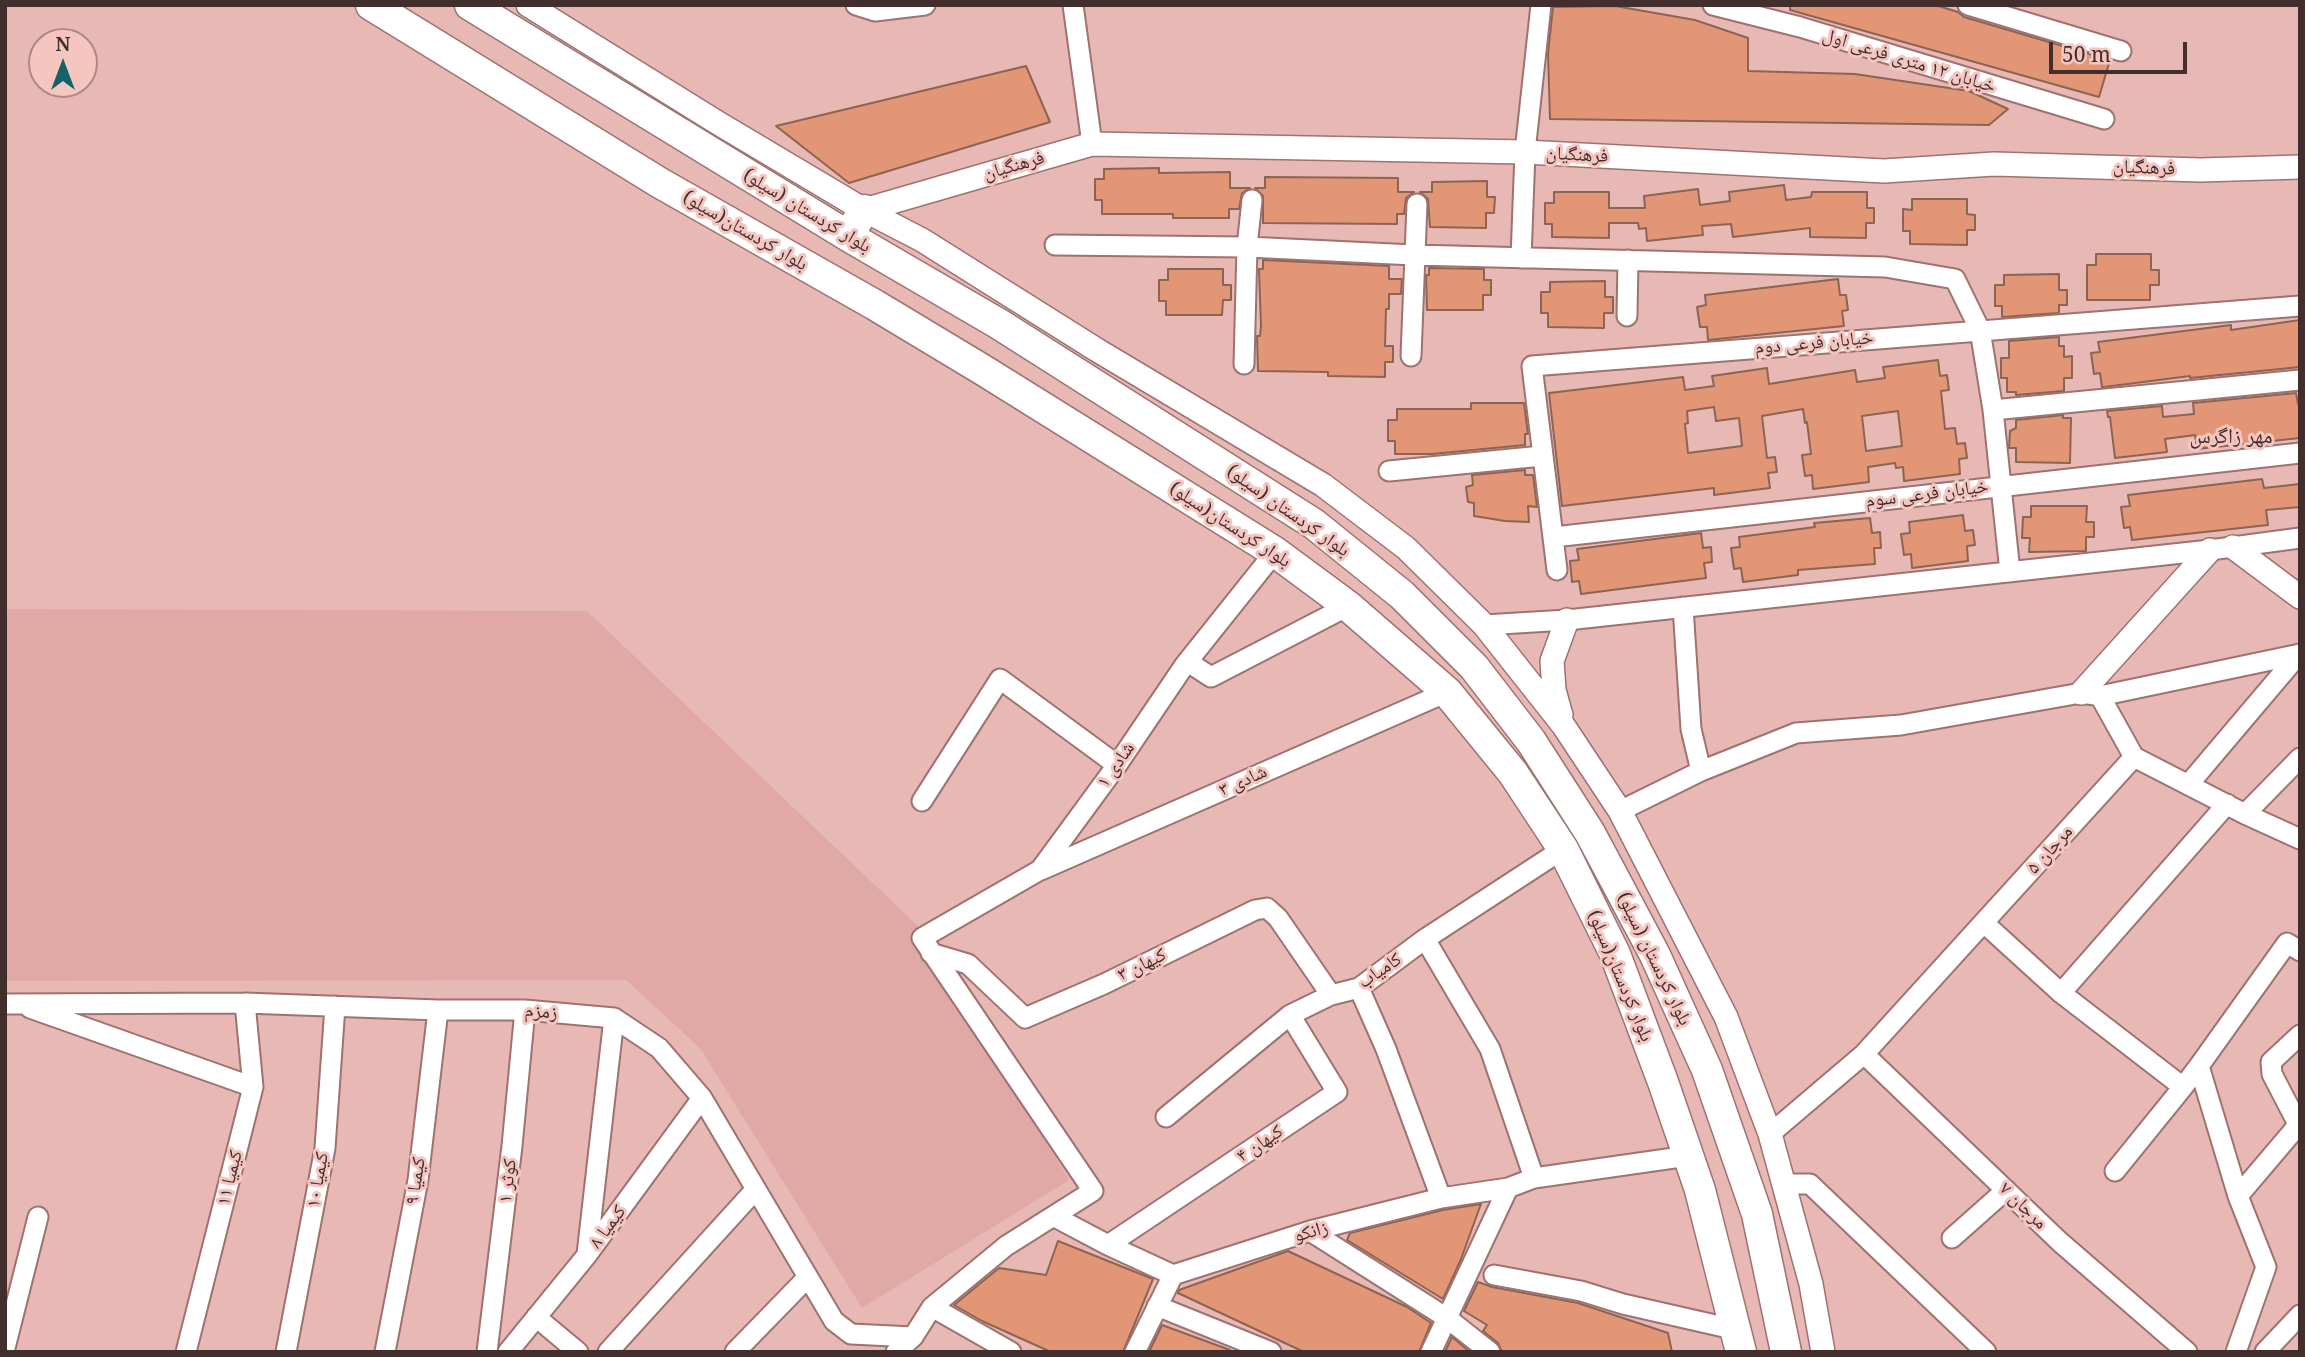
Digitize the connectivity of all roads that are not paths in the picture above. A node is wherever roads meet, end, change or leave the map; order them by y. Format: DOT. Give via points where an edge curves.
graph roads {
  1 [pos="371,5"];
  2 [pos="470,5"];
  3 [pos="528,5"];
  4 [pos="856,5"];
  5 [pos="925,5"];
  6 [pos="1073,5"];
  7 [pos="1541,5"];
  8 [pos="1713,5"];
  9 [pos="1968,5"];
  10 [pos="2121,51"];
  11 [pos="2104,119"];
  12 [pos="1092,144"];
  13 [pos="1525,152"];
  14 [pos="2300,167"];
  15 [pos="1252,200"];
  16 [pos="1417,204"];
  17 [pos="864,210"];
  18 [pos="848,236"];
  19 [pos="1055,245"];
  20 [pos="1247,247"];
  21 [pos="1414,255"];
  22 [pos="1521,258"];
  23 [pos="1628,260"];
  24 [pos="2300,306"];
  25 [pos="1627,316"];
  26 [pos="999,324"];
  27 [pos="1980,330"];
  28 [pos="1411,356"];
  29 [pos="1244,364"];
  30 [pos="983,370"];
  31 [pos="2300,380"];
  32 [pos="1993,410"];
  33 [pos="2300,453"];
  34 [pos="1542,456"];
  35 [pos="1389,471"];
  36 [pos="2000,486"];
  37 [pos="1554,537"];
  38 [pos="2300,538"];
  39 [pos="2222,549"];
  40 [pos="1275,552"];
  41 [pos="1557,570"];
  42 [pos="2010,572"];
  43 [pos="2300,597"];
  44 [pos="1348,606"];
  45 [pos="1683,607"];
  46 [pos="1567,620"];
  47 [pos="1484,625"];
  48 [pos="2300,654"];
  49 [pos="1188,662"];
  50 [pos="1447,692"];
  51 [pos="2090,694"];
  52 [pos="1563,724"];
  53 [pos="2134,757"];
  54 [pos="2300,758"];
  55 [pos="1117,765"];
  56 [pos="1700,771"];
  57 [pos="2189,785"];
  58 [pos="922,802"];
  59 [pos="2227,804"];
  60 [pos="1620,811"];
  61 [pos="2245,814"];
  62 [pos="2300,839"];
  63 [pos="1563,849"];
  64 [pos="1040,870"];
  65 [pos="1984,923"];
  66 [pos="1425,939"];
  67 [pos="926,945"];
  68 [pos="2300,951"];
  69 [pos="1359,988"];
  70 [pos="2061,993"];
  71 [pos="1331,995"];
  72 [pos="245,1003"];
  73 [pos="11,1004"];
  74 [pos="335,1006"];
  75 [pos="438,1010"];
  76 [pos="525,1010"];
  77 [pos="1290,1015"];
  78 [pos="614,1018"];
  79 [pos="2300,1035"];
  80 [pos="1864,1054"];
  81 [pos="2199,1066"];
  82 [pos="253,1087"];
  83 [pos="2183,1087"];
  84 [pos="702,1098"];
  85 [pos="1166,1117"];
  86 [pos="2299,1124"];
  87 [pos="1770,1134"];
  88 [pos="1688,1156"];
  89 [pos="2115,1171"];
  90 [pos="1535,1178"];
  91 [pos="1783,1184"];
  92 [pos="1508,1188"];
  93 [pos="756,1189"];
  94 [pos="2006,1190"];
  95 [pos="2238,1196"];
  96 [pos="1441,1198"];
  97 [pos="38,1217"];
  98 [pos="1055,1217"];
  99 [pos="1310,1231"];
  100 [pos="1952,1238"];
  101 [pos="1108,1245"];
  102 [pos="587,1255"];
  103 [pos="1173,1275"];
  104 [pos="1494,1275"];
  105 [pos="808,1277"];
  106 [pos="1157,1306"];
  107 [pos="932,1307"];
  108 [pos="2300,1315"];
  109 [pos="537,1317"];
  110 [pos="1447,1318"];
  111 [pos="913,1337"];
  112 [pos="1739,1341"];
  113 [pos="5,1348"];
  114 [pos="186,1352"];
  115 [pos="286,1352"];
  116 [pos="386,1352"];
  117 [pos="486,1352"];
  118 [pos="508,1352"];
  119 [pos="578,1352"];
  120 [pos="608,1352"];
  121 [pos="735,1352"];
  122 [pos="896,1352"];
  123 [pos="1011,1352"];
  124 [pos="1135,1352"];
  125 [pos="1271,1352"];
  126 [pos="1431,1352"];
  127 [pos="1490,1352"];
  128 [pos="1786,1352"];
  129 [pos="1823,1352"];
  130 [pos="1986,1352"];
  131 [pos="2187,1352"];
  132 [pos="2236,1352"];
  133 [pos="2265,1352"];
  1 -- 30 [label="main road, بلوار کردستان(سیلو)" via="660,183"];
  2 -- 18 [label="main road, بلوار کردستان (سیلو)"];
  3 -- 17 [label="street"];
  4 -- 5 [label="street" via="875,11"];
  6 -- 12 [label="street"];
  7 -- 13 [label="street"];
  8 -- 11 [label="street, خیابان ۱۲ متری فرعی اول"];
  9 -- 10 [label="street"];
  12 -- 13 [label="street, فرهنگیان"];
  12 -- 17 [label="street, فرهنگیان"];
  13 -- 14 [label="street, فرهنگیان" via="1884,171 1994,164 2201,170"];
  13 -- 22 [label="street"];
  15 -- 20 [label="street"];
  16 -- 21 [label="street"];
  17 -- 18 [label="main road"];
  17 -- 47 [label="street" via="922,240 1323,485 1406,548"];
  18 -- 26 [label="main road, بلوار کردستان (سیلو)"];
  19 -- 20 [label="street"];
  20 -- 21 [label="street"];
  20 -- 29 [label="street"];
  21 -- 22 [label="street"];
  21 -- 28 [label="street"];
  22 -- 23 [label="street"];
  23 -- 25 [label="street"];
  23 -- 27 [label="street" via="1885,268 1955,279"];
  24 -- 27 [label="street, خیابان فرعی دوم"];
  26 -- 30 [label="main road"];
  26 -- 128 [label="main road, بلوار کردستان (سیلو)" via="1314,524 1402,596 1465,658 1531,741 1590,833 1656,955 1707,1070 1757,1214"];
  27 -- 32 [label="street"];
  27 -- 34 [label="street, خیابان فرعی دوم" via="1532,366"];
  30 -- 40 [label="main road, بلوار کردستان(سیلو)"];
  31 -- 32 [label="street"];
  32 -- 36 [label="street"];
  33 -- 36 [label="street, خیابان فرعی سوم"];
  34 -- 35 [label="street"];
  34 -- 37 [label="street, خیابان فرعی دوم"];
  36 -- 37 [label="street, خیابان فرعی سوم"];
  36 -- 42 [label="street"];
  37 -- 41 [label="street, خیابان فرعی دوم"];
  38 -- 39 [label="street"];
  39 -- 42 [label="street"];
  39 -- 43 [label="street"];
  39 -- 51 [label="street"];
  40 -- 44 [label="main road, بلوار کردستان(سیلو)"];
  40 -- 49 [label="street, شادی ۱"];
  42 -- 45 [label="street"];
  44 -- 49 [label="street" via="1211,677"];
  44 -- 50 [label="main road, بلوار کردستان(سیلو)"];
  45 -- 46 [label="street"];
  45 -- 56 [label="street" via="1691,729"];
  46 -- 47 [label="street"];
  46 -- 52 [label="street" via="1552,661"];
  47 -- 52 [label="street"];
  48 -- 51 [label="street"];
  48 -- 57 [label="street"];
  49 -- 55 [label="street, شادی ۱"];
  50 -- 63 [label="main road, بلوار کردستان(سیلو)" via="1513,772"];
  50 -- 64 [label="street, شادی ۳"];
  51 -- 53 [label="street"];
  51 -- 56 [label="street" via="1901,724 1796,733"];
  52 -- 60 [label="street"];
  53 -- 57 [label="street"];
  53 -- 65 [label="street, مرجان ۵"];
  54 -- 61 [label="street"];
  55 -- 58 [label="street" via="1000,679"];
  55 -- 64 [label="street, شادی ۱"];
  56 -- 60 [label="street"];
  57 -- 59 [label="street"];
  59 -- 61 [label="street"];
  59 -- 70 [label="street"];
  60 -- 87 [label="street" via="1726,1017"];
  61 -- 62 [label="street"];
  63 -- 66 [label="street, کامیاب"];
  63 -- 88 [label="main road, بلوار کردستان(سیلو)" via="1615,954"];
  64 -- 67 [label="street, شادی ۱"];
  65 -- 70 [label="street"];
  65 -- 80 [label="street, مرجان ۵"];
  66 -- 69 [label="street, کامیاب"];
  66 -- 90 [label="street" via="1490,1049"];
  67 -- 71 [label="street, کیهان ۳" via="968,964 1025,1018 1267,908"];
  67 -- 98 [label="street" via="1093,1191"];
  68 -- 81 [label="street" via="2287,943"];
  69 -- 71 [label="street, کامیاب"];
  69 -- 96 [label="street"];
  70 -- 83 [label="street"];
  71 -- 77 [label="street, کامیاب"];
  72 -- 73 [label="street, زمزم"];
  72 -- 74 [label="street, زمزم"];
  72 -- 82 [label="street, کیمیا ۱۱"];
  73 -- 82 [label="street"];
  74 -- 75 [label="street, زمزم"];
  74 -- 115 [label="street, کیمیا ۱۰" via="325,1148"];
  75 -- 76 [label="street, زمزم"];
  75 -- 116 [label="street, کیمیا ۹" via="418,1180"];
  76 -- 78 [label="street, زمزم"];
  76 -- 117 [label="street, کوثر ۱"];
  77 -- 85 [label="street, کامیاب"];
  77 -- 101 [label="street, کیهان ۴" via="1337,1092"];
  78 -- 84 [label="street, زمزم" via="659,1048"];
  78 -- 102 [label="street"];
  79 -- 86 [label="street" via="2271,1062 2272,1074"];
  80 -- 87 [label="street, مرجان ۵"];
  80 -- 94 [label="street, مرجان ۷"];
  81 -- 83 [label="street"];
  81 -- 95 [label="street"];
  82 -- 114 [label="street, کیمیا ۱۱"];
  83 -- 89 [label="street"];
  84 -- 93 [label="street, زمزم"];
  84 -- 102 [label="street, کیمیا ۸"];
  86 -- 95 [label="street"];
  87 -- 91 [label="street"];
  88 -- 90 [label="street, زانکو"];
  88 -- 112 [label="main road, بلوار کردستان(سیلو)"];
  90 -- 92 [label="street, زانکو"];
  91 -- 129 [label="street" via="1811,1284"];
  91 -- 130 [label="street" via="1810,1184"];
  92 -- 96 [label="street, زانکو"];
  92 -- 110 [label="street"];
  93 -- 105 [label="street, زمزم"];
  93 -- 120 [label="street"];
  94 -- 100 [label="street"];
  94 -- 131 [label="street, مرجان ۷"];
  95 -- 132 [label="street" via="2266,1267"];
  96 -- 99 [label="street, زانکو"];
  97 -- 113 [label="street"];
  98 -- 101 [label="street"];
  98 -- 107 [label="street" via="1006,1246"];
  99 -- 103 [label="street, زانکو"];
  99 -- 110 [label="street"];
  101 -- 103 [label="street"];
  102 -- 109 [label="street, کیمیا ۸"];
  103 -- 106 [label="street"];
  104 -- 112 [label="street" via="1581,1291"];
  105 -- 111 [label="street, زمزم" via="834,1321 851,1334"];
  105 -- 121 [label="street"];
  106 -- 124 [label="street"];
  106 -- 125 [label="street"];
  107 -- 111 [label="street"];
  107 -- 123 [label="street"];
  108 -- 133 [label="street"];
  109 -- 118 [label="street, کیمیا ۸"];
  109 -- 119 [label="street"];
  110 -- 126 [label="street"];
  110 -- 127 [label="street"];
  111 -- 122 [label="street"];
}
